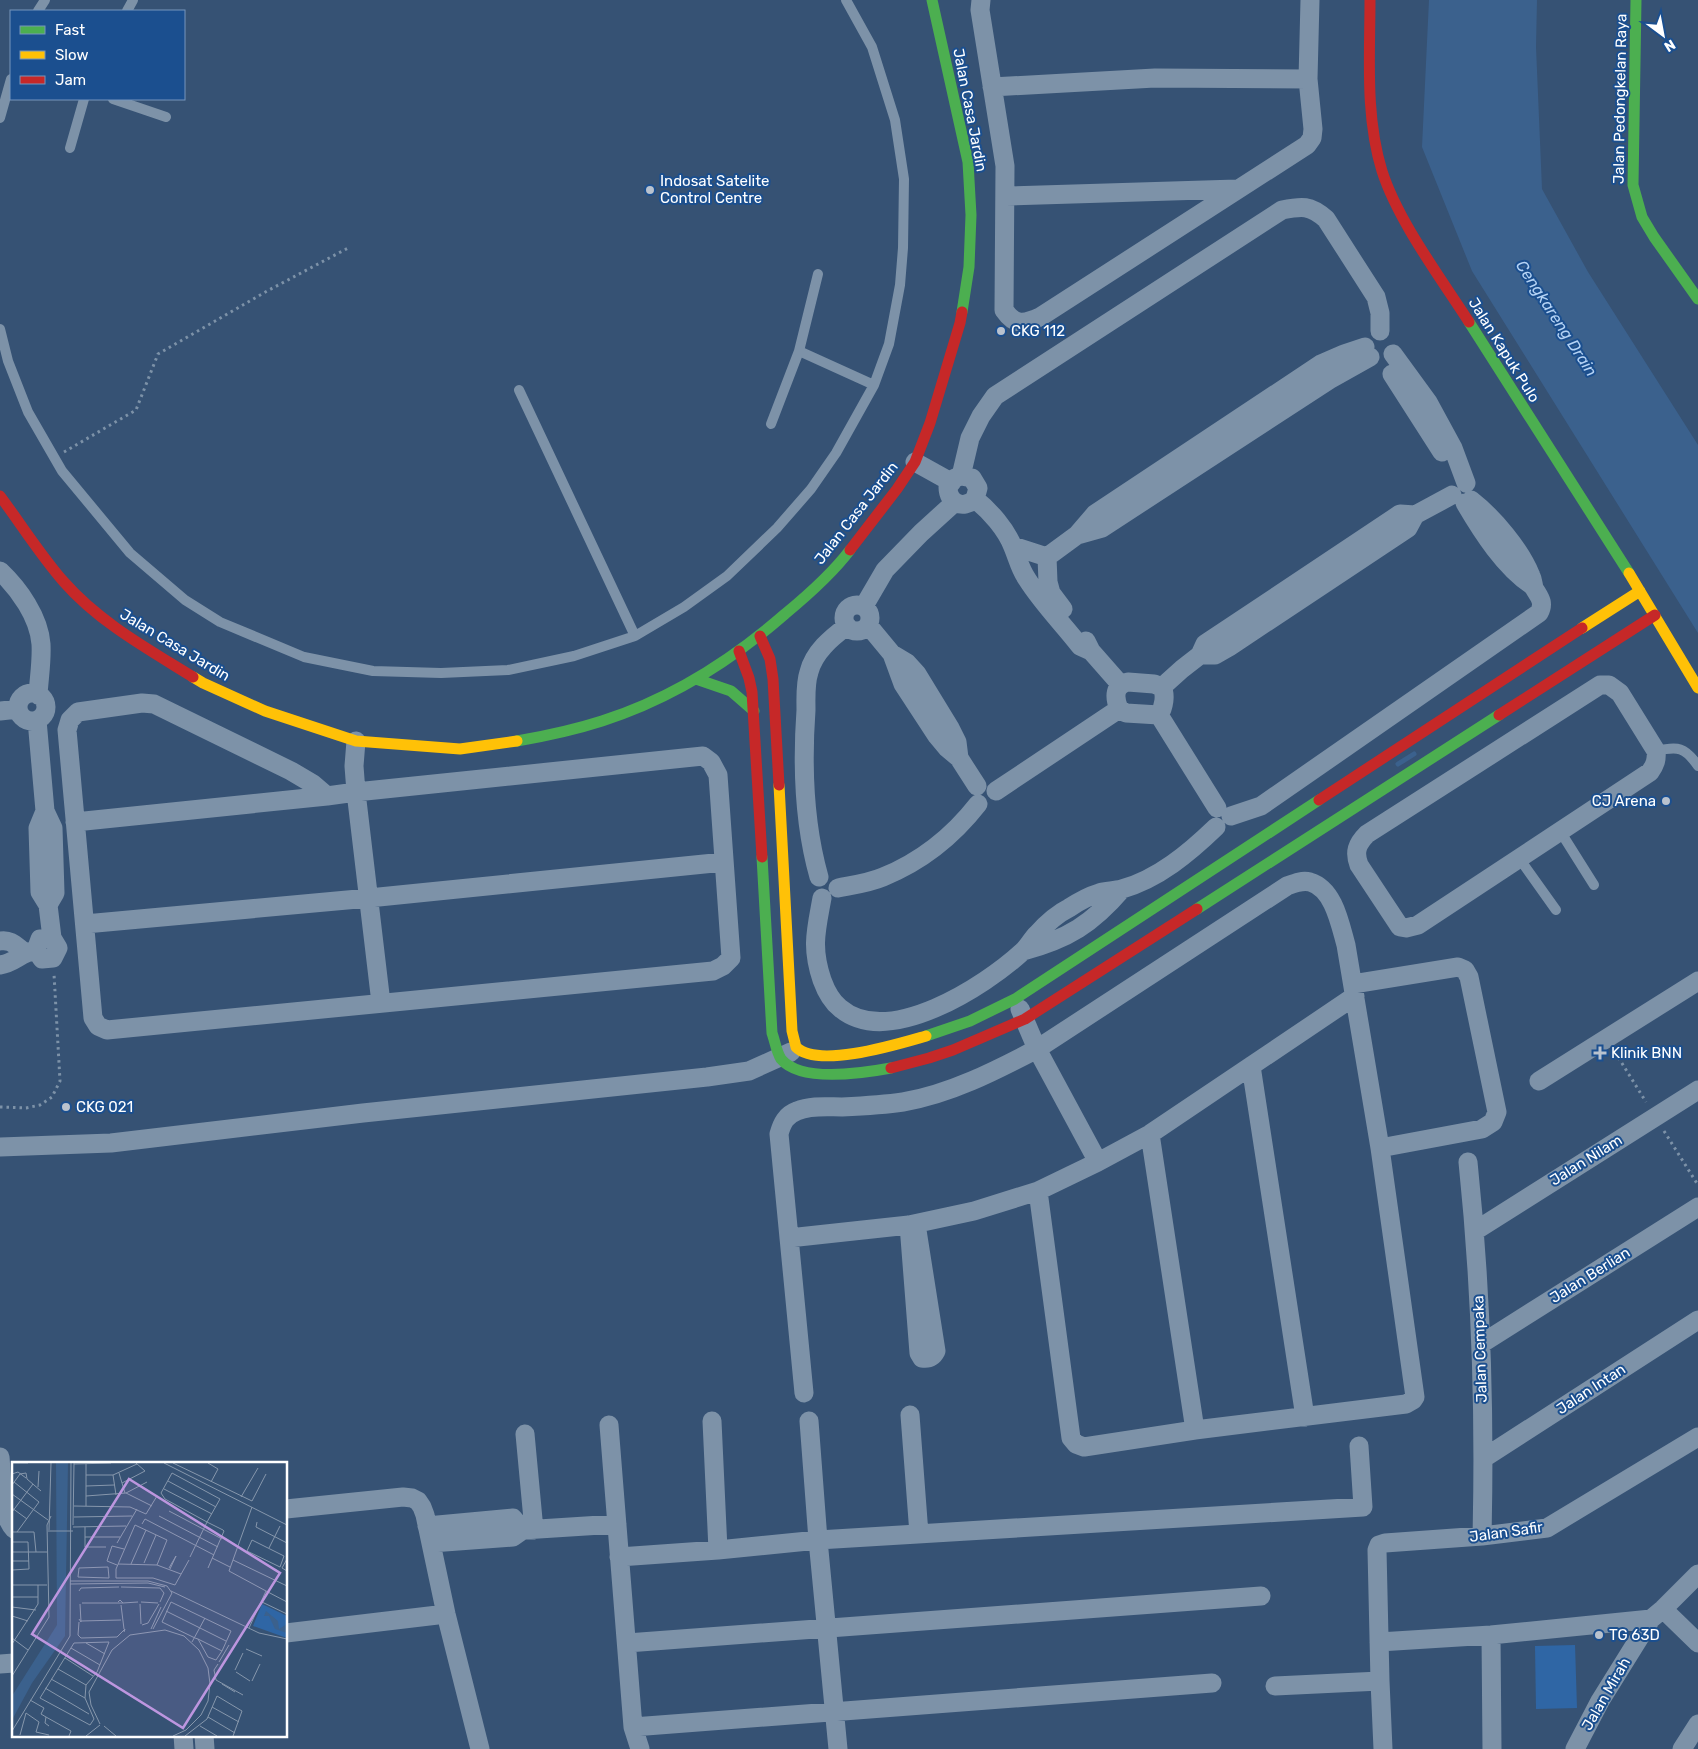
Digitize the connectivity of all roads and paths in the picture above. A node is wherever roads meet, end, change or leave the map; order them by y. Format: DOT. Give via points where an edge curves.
graph roads {
  1 [pos="846,0"];
  2 [pos="932,0"];
  3 [pos="981,0"];
  4 [pos="1310,0"];
  5 [pos="1370,0"];
  6 [pos="1636,0"];
  7 [pos="1308,79"];
  8 [pos="10,83"];
  9 [pos="992,87"];
  10 [pos="84,100"];
  11 [pos="116,100"];
  12 [pos="166,117"];
  13 [pos="0,118"];
  14 [pos="70,148"];
  15 [pos="1237,189"];
  16 [pos="1006,196"];
  17 [pos="350,247"];
  18 [pos="818,274"];
  19 [pos="1698,299"];
  20 [pos="0,329"];
  21 [pos="1380,331"];
  22 [pos="799,351"];
  23 [pos="1378,354"];
  24 [pos="874,385"];
  25 [pos="519,390"];
  26 [pos="771,424"];
  27 [pos="55,458"];
  28 [pos="915,462"];
  29 [pos="956,479"];
  30 [pos="1462,493"];
  31 [pos="0,496"];
  32 [pos="975,499"];
  33 [pos="954,502"];
  34 [pos="1013,546"];
  35 [pos="1047,557"];
  36 [pos="0,571"];
  37 [pos="1640,591"];
  38 [pos="864,606"];
  39 [pos="1655,615"];
  40 [pos="868,625"];
  41 [pos="847,626"];
  42 [pos="635,636"];
  43 [pos="760,636"];
  44 [pos="739,651"];
  45 [pos="1091,651"];
  46 [pos="696,679"];
  47 [pos="1120,684"];
  48 [pos="1162,687"];
  49 [pos="1698,688"];
  50 [pos="38,695"];
  51 [pos="1119,709"];
  52 [pos="9,710"];
  53 [pos="754,711"];
  54 [pos="1452,712"];
  55 [pos="1158,715"];
  56 [pos="36,720"];
  57 [pos="1466,736"];
  58 [pos="356,741"];
  59 [pos="1656,752"];
  60 [pos="1482,760"];
  61 [pos="1698,766"];
  62 [pos="356,792"];
  63 [pos="977,795"];
  64 [pos="327,796"];
  65 [pos="1224,812"];
  66 [pos="75,822"];
  67 [pos="1560,831"];
  68 [pos="1519,858"];
  69 [pos="724,862"];
  70 [pos="819,878"];
  71 [pos="1594,885"];
  72 [pos="838,888"];
  73 [pos="369,898"];
  74 [pos="822,898"];
  75 [pos="1556,910"];
  76 [pos="85,924"];
  77 [pos="52,938"];
  78 [pos="0,941"];
  79 [pos="30,951"];
  80 [pos="54,958"];
  81 [pos="0,965"];
  82 [pos="1698,981"];
  83 [pos="1354,990"];
  84 [pos="1014,999"];
  85 [pos="381,1003"];
  86 [pos="1025,1019"];
  87 [pos="797,1049"];
  88 [pos="1037,1049"];
  89 [pos="780,1058"];
  90 [pos="1251,1066"];
  91 [pos="1539,1081"];
  92 [pos="1698,1090"];
  93 [pos="0,1107"];
  94 [pos="1150,1134"];
  95 [pos="0,1147"];
  96 [pos="1380,1148"];
  97 [pos="1098,1162"];
  98 [pos="1468,1162"];
  99 [pos="1038,1191"];
  100 [pos="1698,1207"];
  101 [pos="912,1225"];
  102 [pos="1475,1231"];
  103 [pos="789,1238"];
  104 [pos="1698,1320"];
  105 [pos="1481,1344"];
  106 [pos="804,1393"];
  107 [pos="910,1415"];
  108 [pos="1305,1417"];
  109 [pos="712,1421"];
  110 [pos="809,1421"];
  111 [pos="609,1425"];
  112 [pos="1195,1430"];
  113 [pos="524,1434"];
  114 [pos="1698,1436"];
  115 [pos="1359,1446"];
  116 [pos="0,1457"];
  117 [pos="1484,1458"];
  118 [pos="288,1509"];
  119 [pos="617,1524"];
  120 [pos="12,1528"];
  121 [pos="529,1530"];
  122 [pos="429,1534"];
  123 [pos="919,1534"];
  124 [pos="1482,1536"];
  125 [pos="818,1540"];
  126 [pos="718,1550"];
  127 [pos="619,1557"];
  128 [pos="1698,1574"];
  129 [pos="1262,1596"];
  130 [pos="446,1614"];
  131 [pos="1657,1614"];
  132 [pos="827,1628"];
  133 [pos="288,1633"];
  134 [pos="1491,1635"];
  135 [pos="1379,1642"];
  136 [pos="626,1643"];
  137 [pos="1698,1643"];
  138 [pos="1380,1681"];
  139 [pos="1212,1683"];
  140 [pos="1275,1686"];
  141 [pos="835,1712"];
  142 [pos="1698,1724"];
  143 [pos="633,1727"];
  144 [pos="183,1736"];
  145 [pos="204,1736"];
  146 [pos="184,1749"];
  147 [pos="206,1749"];
  148 [pos="480,1749"];
  149 [pos="640,1749"];
  150 [pos="838,1749"];
  151 [pos="1384,1749"];
  152 [pos="1492,1749"];
  153 [pos="1575,1749"];
  154 [pos="1682,1749"];
  1 -- 24 [label="lane" via="872,47 896,120 904,179 900,285 889,344"];
  2 -- 28 [label="street, Jalan Casa Jardin" via="968,162 971,215 969,267 960,323"];
  3 -- 9 [label="street"];
  4 -- 7 [label="street"];
  5 -- 37 [label="street, Jalan Kapuk Pulo" via="1375,141 1394,199 1410,230"];
  6 -- 19 [label="street, Jalan Pedongkelan Raya" via="1633,185 1642,217"];
  7 -- 9 [label="street" via="1155,78"];
  7 -- 15 [label="street" via="1312,138"];
  8 -- 13 [label="lane"];
  9 -- 16 [label="street" via="1006,166"];
  10 -- 14 [label="lane"];
  11 -- 12 [label="lane"];
  15 -- 16 [label="street"];
  15 -- 16 [label="street" via="1040,316 1019,323 1004,310"];
  17 -- 27 [label="path" via="158,354 136,410"];
  18 -- 22 [label="lane"];
  20 -- 27 [label="lane" via="8,361 28,412"];
  21 -- 23 [label="street" via="1366,341"];
  21 -- 23 [label="street" via="1388,333 1395,346"];
  21 -- 29 [label="street" via="1376,297 1326,219 1308,207 1282,210 995,396 970,438"];
  22 -- 24 [label="lane"];
  22 -- 26 [label="lane"];
  23 -- 30 [label="street" via="1428,402 1454,448"];
  23 -- 35 [label="street" via="1329,380 1102,528 1076,534"];
  24 -- 42 [label="lane" via="836,453 811,489 777,528 727,576 684,608"];
  25 -- 42 [label="lane"];
  27 -- 42 [label="lane" via="130,553 185,600 220,622 304,657 372,671 441,673 508,670 574,656"];
  28 -- 29 [label="street"];
  28 -- 43 [label="street, Jalan Casa Jardin" via="842,561"];
  29 -- 32 [label="street" via="972,478 976,482"];
  29 -- 33 [label="street" via="948,487"];
  30 -- 48 [label="street" via="1415,515 1408,528 1229,647 1215,655 1200,655"];
  30 -- 65 [label="street" via="1482,508 1524,562 1542,603 1534,618 1261,806"];
  31 -- 58 [label="street, Jalan Casa Jardin" via="64,582 95,612 139,644 203,683 265,712"];
  32 -- 33 [label="street" via="965,505"];
  32 -- 34 [label="street" via="998,523"];
  33 -- 38 [label="street" via="885,570"];
  34 -- 35 [label="street"];
  34 -- 45 [label="street" via="1022,572 1035,592 1080,646"];
  35 -- 45 [label="street" via="1051,592"];
  36 -- 50 [label="street" via="24,601 38,626 41,645"];
  37 -- 39 [label="street, Jalan Kapuk Pulo"];
  37 -- 54 [label="street"];
  38 -- 40 [label="street" via="870,613"];
  38 -- 41 [label="street" via="854,605 846,612"];
  39 -- 49 [label="street, Jalan Kapuk Pulo"];
  39 -- 57 [label="street"];
  40 -- 41 [label="street" via="855,631"];
  40 -- 63 [label="street" via="892,654 903,684 946,748 959,758"];
  41 -- 70 [label="street" via="822,648 808,673 805,783 808,827"];
  43 -- 44 [label="street, Jalan Casa Jardin"];
  43 -- 87 [label="street" via="770,659 773,679 792,1031"];
  44 -- 46 [label="street, Jalan Casa Jardin"];
  44 -- 53 [label="street" via="749,678"];
  45 -- 47 [label="street"];
  46 -- 53 [label="street" via="731,691"];
  46 -- 58 [label="street, Jalan Casa Jardin" via="640,707 602,721 504,744 460,749"];
  47 -- 48 [label="street" via="1128,682"];
  47 -- 51 [label="street" via="1116,692"];
  48 -- 55 [label="street" via="1165,693"];
  50 -- 52 [label="street" via="24,696"];
  50 -- 56 [label="street" via="46,708"];
  51 -- 55 [label="street" via="1126,713"];
  51 -- 63 [label="street" via="996,791 992,805 982,807"];
  52 -- 56 [label="street" via="25,719"];
  53 -- 89 [label="street" via="772,1032"];
  54 -- 57 [label="street"];
  54 -- 84 [label="street"];
  55 -- 65 [label="street"];
  56 -- 77 [label="street" via="45,810 38,828 40,892 48,905"];
  57 -- 60 [label="street"];
  57 -- 86 [label="street"];
  58 -- 62 [label="street"];
  59 -- 60 [label="street" via="1620,693 1609,685 1600,685"];
  59 -- 61 [label="lane" via="1676,748 1684,750"];
  59 -- 67 [label="street" via="1656,763 1650,772"];
  60 -- 68 [label="street" via="1367,834 1356,848 1359,865 1395,921 1406,928 1418,925"];
  62 -- 64 [label="street"];
  62 -- 69 [label="street" via="703,756 711,762 718,775"];
  62 -- 73 [label="street"];
  63 -- 72 [label="street" via="964,822 938,845 882,878"];
  64 -- 66 [label="street"];
  64 -- 66 [label="street" via="313,784 256,753 154,704 142,703 78,712 70,720 67,730"];
  65 -- 74 [label="street" via="1230,823 1223,828 1216,827 1170,866 1139,883 1100,893 1068,908 1036,935 1023,951 983,982 941,1006 897,1020 866,1022 854,1018 833,1001 817,965 815,948"];
  66 -- 76 [label="street"];
  67 -- 68 [label="street"];
  67 -- 71 [label="lane"];
  68 -- 75 [label="lane"];
  69 -- 73 [label="street"];
  69 -- 85 [label="street" via="731,958 724,966 713,970"];
  70 -- 72 [label="street" via="834,878"];
  70 -- 74 [label="street" via="815,891"];
  72 -- 74 [label="street" via="832,897"];
  73 -- 76 [label="street"];
  73 -- 85 [label="street"];
  76 -- 85 [label="street" via="93,1018 98,1026 107,1030"];
  77 -- 79 [label="street" via="40,939"];
  77 -- 80 [label="street" via="58,948"];
  78 -- 79 [label="street" via="11,941"];
  79 -- 80 [label="street" via="42,959"];
  79 -- 81 [label="street"];
  80 -- 93 [label="path" via="60,1081 52,1097 40,1105"];
  82 -- 91 [label="street"];
  83 -- 88 [label="street" via="1340,921 1328,896 1310,882 1300,882 1287,886"];
  83 -- 90 [label="street"];
  83 -- 96 [label="street"];
  83 -- 96 [label="street" via="1458,968 1465,970 1497,1112 1493,1122 1482,1129"];
  84 -- 86 [label="street"];
  84 -- 87 [label="street" via="962,1025 876,1050 816,1057"];
  86 -- 88 [label="street"];
  86 -- 89 [label="street" via="963,1047 923,1061 882,1070 846,1074 807,1073"];
  87 -- 89 [label="street"];
  88 -- 97 [label="street"];
  88 -- 103 [label="street" via="976,1079 927,1096 882,1104 808,1108 787,1117 779,1134"];
  89 -- 95 [label="street" via="749,1071 706,1077 111,1143"];
  90 -- 94 [label="street"];
  90 -- 108 [label="street"];
  92 -- 102 [label="street, Jalan Nilam"];
  94 -- 97 [label="street"];
  94 -- 112 [label="street"];
  96 -- 108 [label="street" via="1415,1397 1406,1404"];
  97 -- 99 [label="street"];
  98 -- 102 [label="street, Jalan Cempaka"];
  99 -- 101 [label="street" via="974,1211"];
  99 -- 112 [label="street" via="1073,1442 1084,1447"];
  100 -- 105 [label="street, Jalan Berlian"];
  101 -- 101 [label="street" via="936,1351 928,1359 919,1353"];
  101 -- 103 [label="street"];
  102 -- 105 [label="street, Jalan Cempaka"];
  103 -- 106 [label="street"];
  104 -- 117 [label="street, Jalan Intan"];
  105 -- 117 [label="street, Jalan Cempaka"];
  107 -- 123 [label="street"];
  108 -- 112 [label="street"];
  109 -- 126 [label="street"];
  110 -- 125 [label="street"];
  111 -- 119 [label="street"];
  113 -- 121 [label="street"];
  114 -- 124 [label="street, Jalan Safir" via="1547,1528"];
  115 -- 123 [label="street" via="1363,1507"];
  116 -- 120 [label="street" via="6,1515"];
  117 -- 124 [label="street, Jalan Cempaka"];
  118 -- 122 [label="street" via="412,1498 422,1507"];
  119 -- 121 [label="street"];
  119 -- 127 [label="street"];
  121 -- 122 [label="street" via="513,1537"];
  122 -- 130 [label="street"];
  123 -- 125 [label="street"];
  124 -- 135 [label="street, Jalan Safir" via="1379,1546"];
  125 -- 126 [label="street"];
  125 -- 132 [label="street"];
  126 -- 127 [label="street"];
  127 -- 136 [label="street"];
  128 -- 131 [label="street, Jalan Mirah"];
  129 -- 132 [label="street"];
  130 -- 133 [label="street"];
  130 -- 148 [label="street"];
  131 -- 134 [label="street"];
  131 -- 137 [label="street"];
  131 -- 153 [label="street, Jalan Mirah" via="1600,1701"];
  132 -- 136 [label="street"];
  132 -- 141 [label="street"];
  134 -- 135 [label="street"];
  134 -- 152 [label="street"];
  135 -- 138 [label="street"];
  136 -- 143 [label="street"];
  138 -- 140 [label="street"];
  138 -- 151 [label="street"];
  139 -- 141 [label="street"];
  141 -- 143 [label="street"];
  141 -- 150 [label="street"];
  142 -- 154 [label="street"];
  143 -- 149 [label="street"];
  144 -- 146 [label="street"];
  145 -- 147 [label="street"];
}
